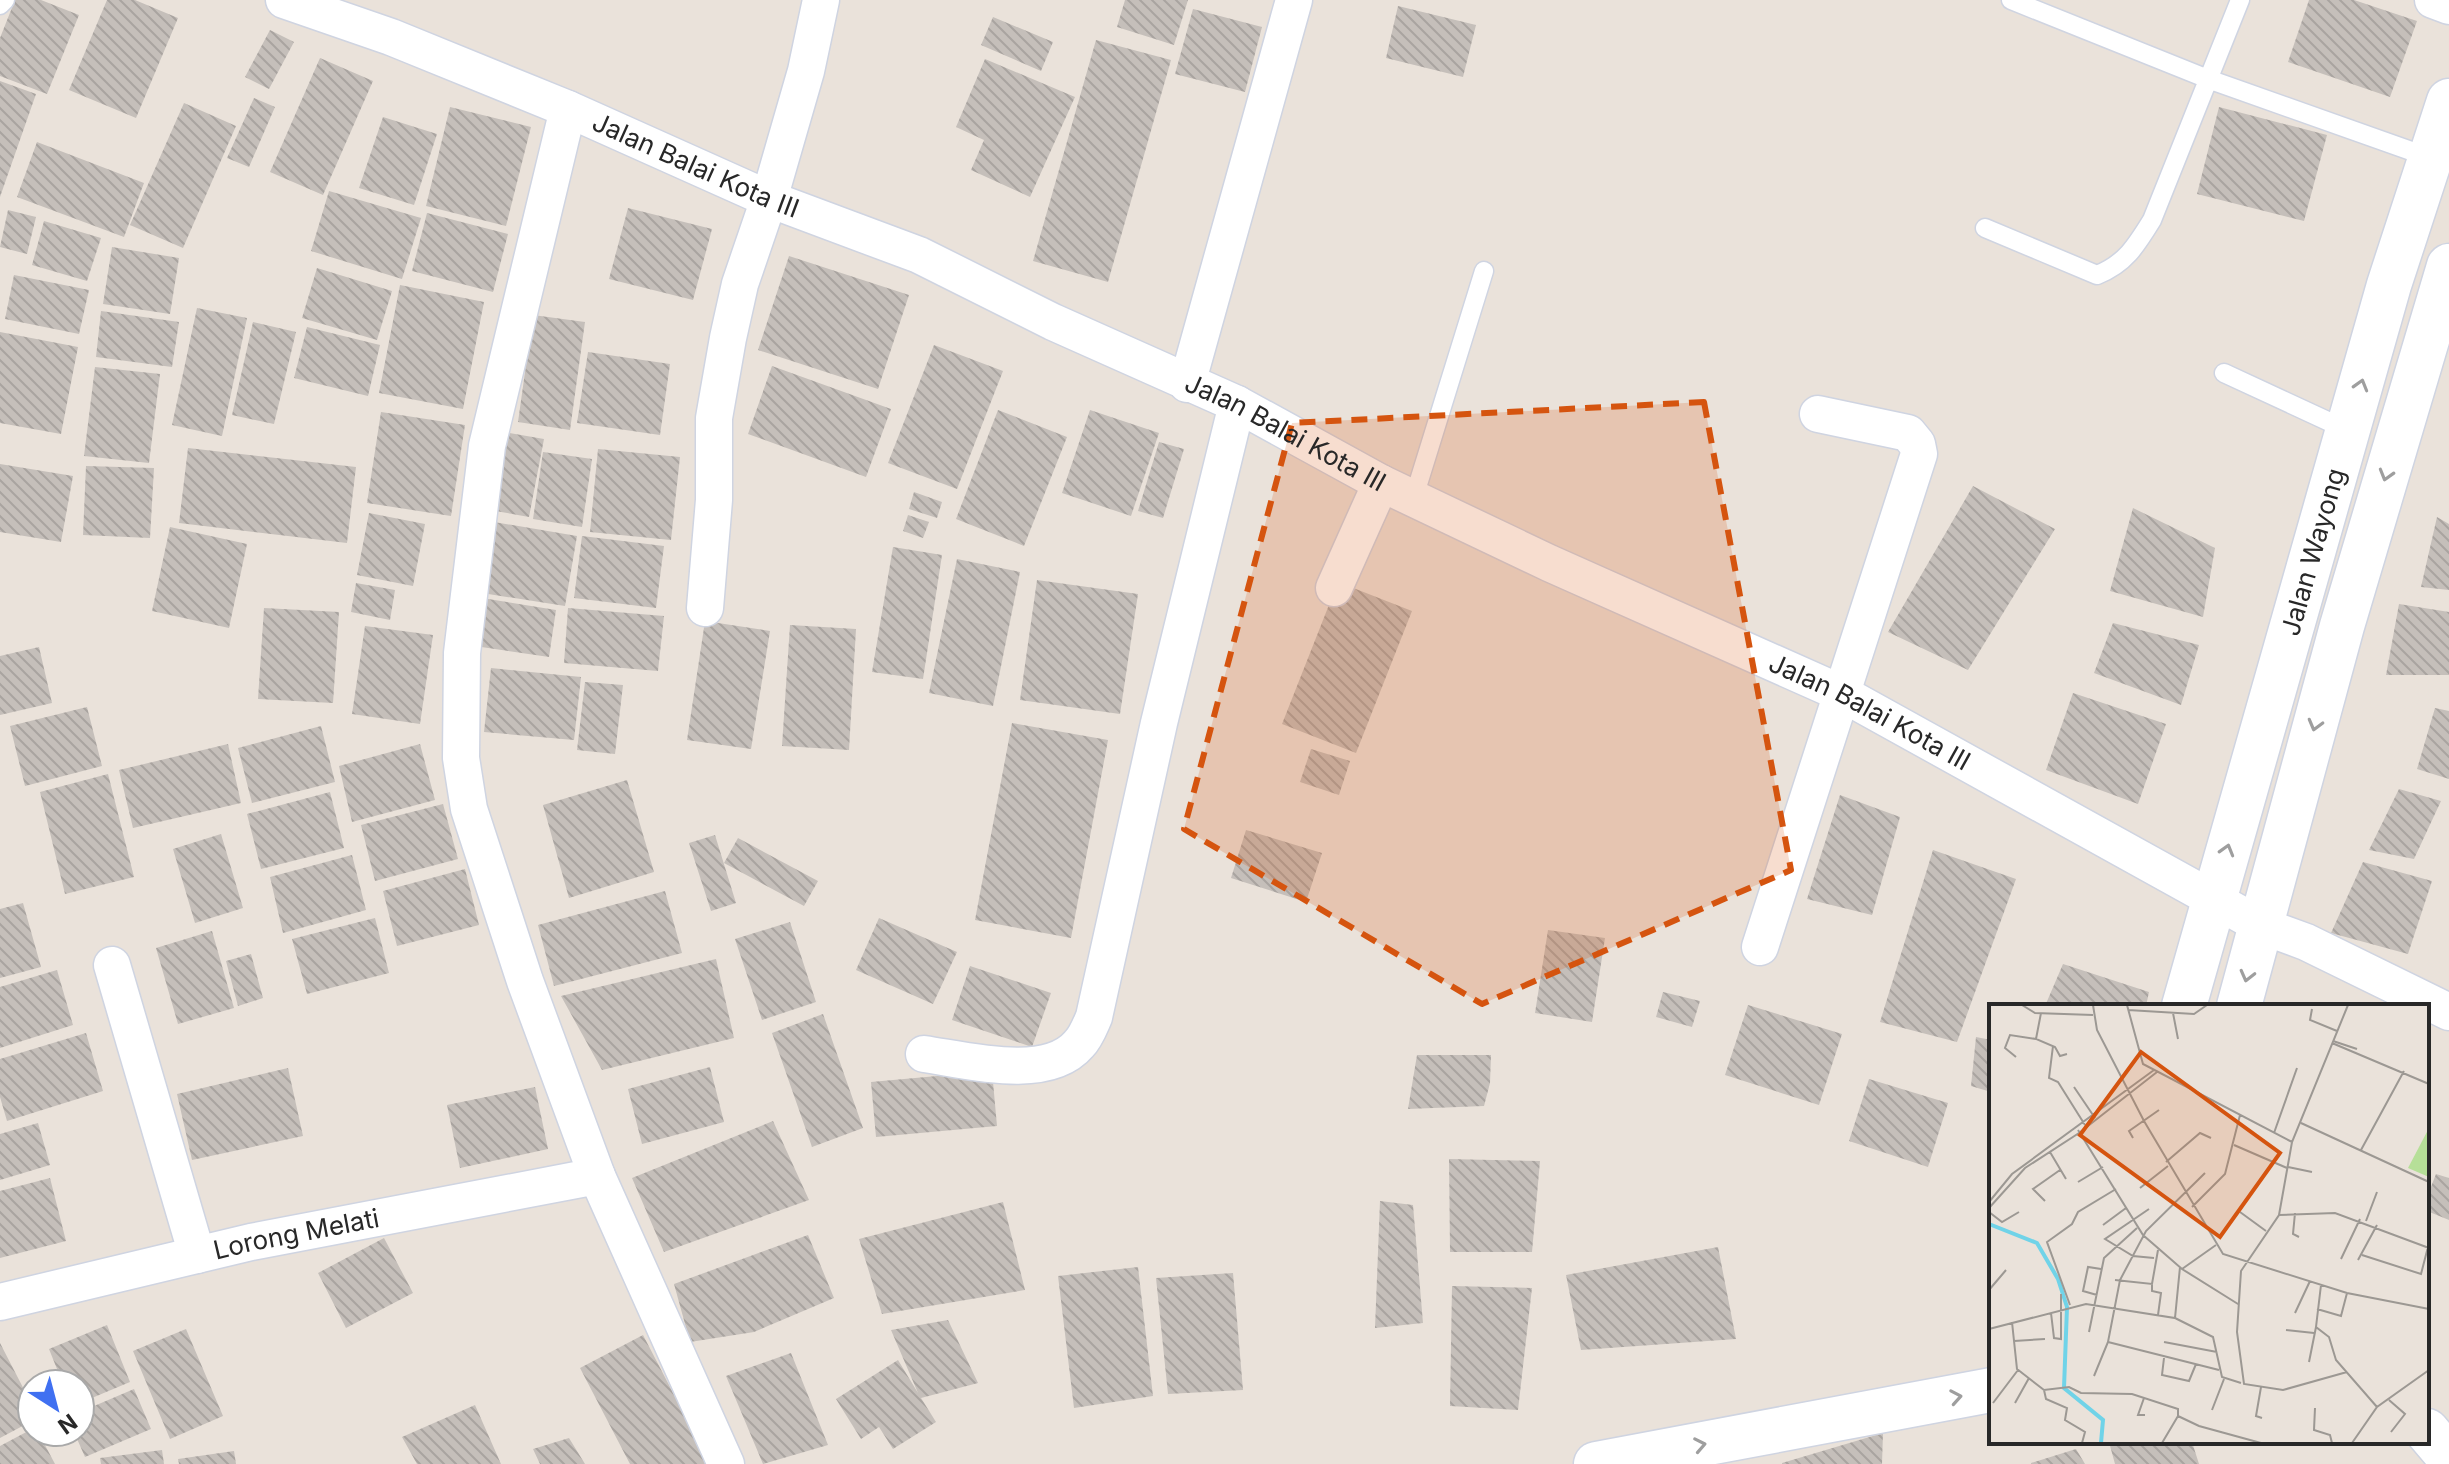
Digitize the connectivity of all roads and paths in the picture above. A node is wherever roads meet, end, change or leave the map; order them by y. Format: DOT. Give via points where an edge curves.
graph roads {
  1 [pos="5,0"];
  2 [pos="284,0"];
  3 [pos="821,0"];
  4 [pos="1294,0"];
  5 [pos="2011,0"];
  6 [pos="2240,0"];
  7 [pos="2433,0"];
  8 [pos="0,5"];
  9 [pos="2449,6"];
  10 [pos="2208,79"];
  11 [pos="2449,101"];
  12 [pos="568,109"];
  13 [pos="2431,158"];
  14 [pos="769,199"];
  15 [pos="1985,228"];
  16 [pos="2449,266"];
  17 [pos="1484,271"];
  18 [pos="2440,325"];
  19 [pos="2224,373"];
  20 [pos="1187,384"];
  21 [pos="1237,404"];
  22 [pos="1818,414"];
  23 [pos="2347,430"];
  24 [pos="1381,483"];
  25 [pos="1414,497"];
  26 [pos="1334,588"];
  27 [pos="705,608"];
  28 [pos="1841,693"];
  29 [pos="2213,900"];
  30 [pos="2260,925"];
  31 [pos="1760,947"];
  32 [pos="112,965"];
  33 [pos="2185,1004"];
  34 [pos="2240,1004"];
  35 [pos="2449,1012"];
  36 [pos="924,1054"];
  37 [pos="597,1176"];
  38 [pos="197,1255"];
  39 [pos="0,1302"];
  40 [pos="1989,1390"];
  41 [pos="2429,1433"];
  42 [pos="2449,1457"];
  43 [pos="726,1464"];
  44 [pos="1596,1464"];
  1 -- 8 [label="lane"];
  2 -- 12 [label="street, Jalan Balai Kota III"];
  3 -- 14 [label="street"];
  4 -- 20 [label="street"];
  5 -- 10 [label="lane"];
  6 -- 10 [label="lane"];
  7 -- 9 [label="street"];
  10 -- 13 [label="lane"];
  10 -- 15 [label="lane" via="2152,220 2118,267 2097,275"];
  11 -- 13 [label="street, Jalan Wayong"];
  12 -- 14 [label="street, Jalan Balai Kota III"];
  12 -- 37 [label="street" via="487,446 471,564 459,729 469,809"];
  23 -- 13 [label="street, Jalan Wayong, one-way"];
  14 -- 20 [label="street, Jalan Balai Kota III" via="919,255"];
  14 -- 27 [label="street" via="740,284 714,418"];
  16 -- 18 [label="street, Jalan Wayong"];
  17 -- 25 [label="lane"];
  18 -- 30 [label="street, Jalan Wayong, one-way"];
  19 -- 23 [label="lane"];
  20 -- 21 [label="street, Jalan Balai Kota III"];
  21 -- 24 [label="street, Jalan Balai Kota III"];
  21 -- 36 [label="street" via="1094,1017 1081,1043 1047,1061 1017,1067"];
  22 -- 28 [label="street" via="1908,433 1919,454"];
  29 -- 23 [label="street, Jalan Wayong, one-way"];
  24 -- 25 [label="street, Jalan Balai Kota III"];
  24 -- 26 [label="street"];
  25 -- 28 [label="street, Jalan Balai Kota III"];
  28 -- 29 [label="street, Jalan Balai Kota III"];
  28 -- 31 [label="street"];
  29 -- 30 [label="street, Jalan Balai Kota III"];
  29 -- 33 [label="street, Jalan Wayong"];
  30 -- 34 [label="street, Jalan Wayong, one-way"];
  30 -- 35 [label="street, Jalan Balai Kota III"];
  32 -- 38 [label="street"];
  37 -- 38 [label="street, Lorong Melati"];
  37 -- 43 [label="street"];
  38 -- 39 [label="street, Lorong Melati"];
  44 -- 40 [label="street, one-way"];
  41 -- 42 [label="street"];
}
